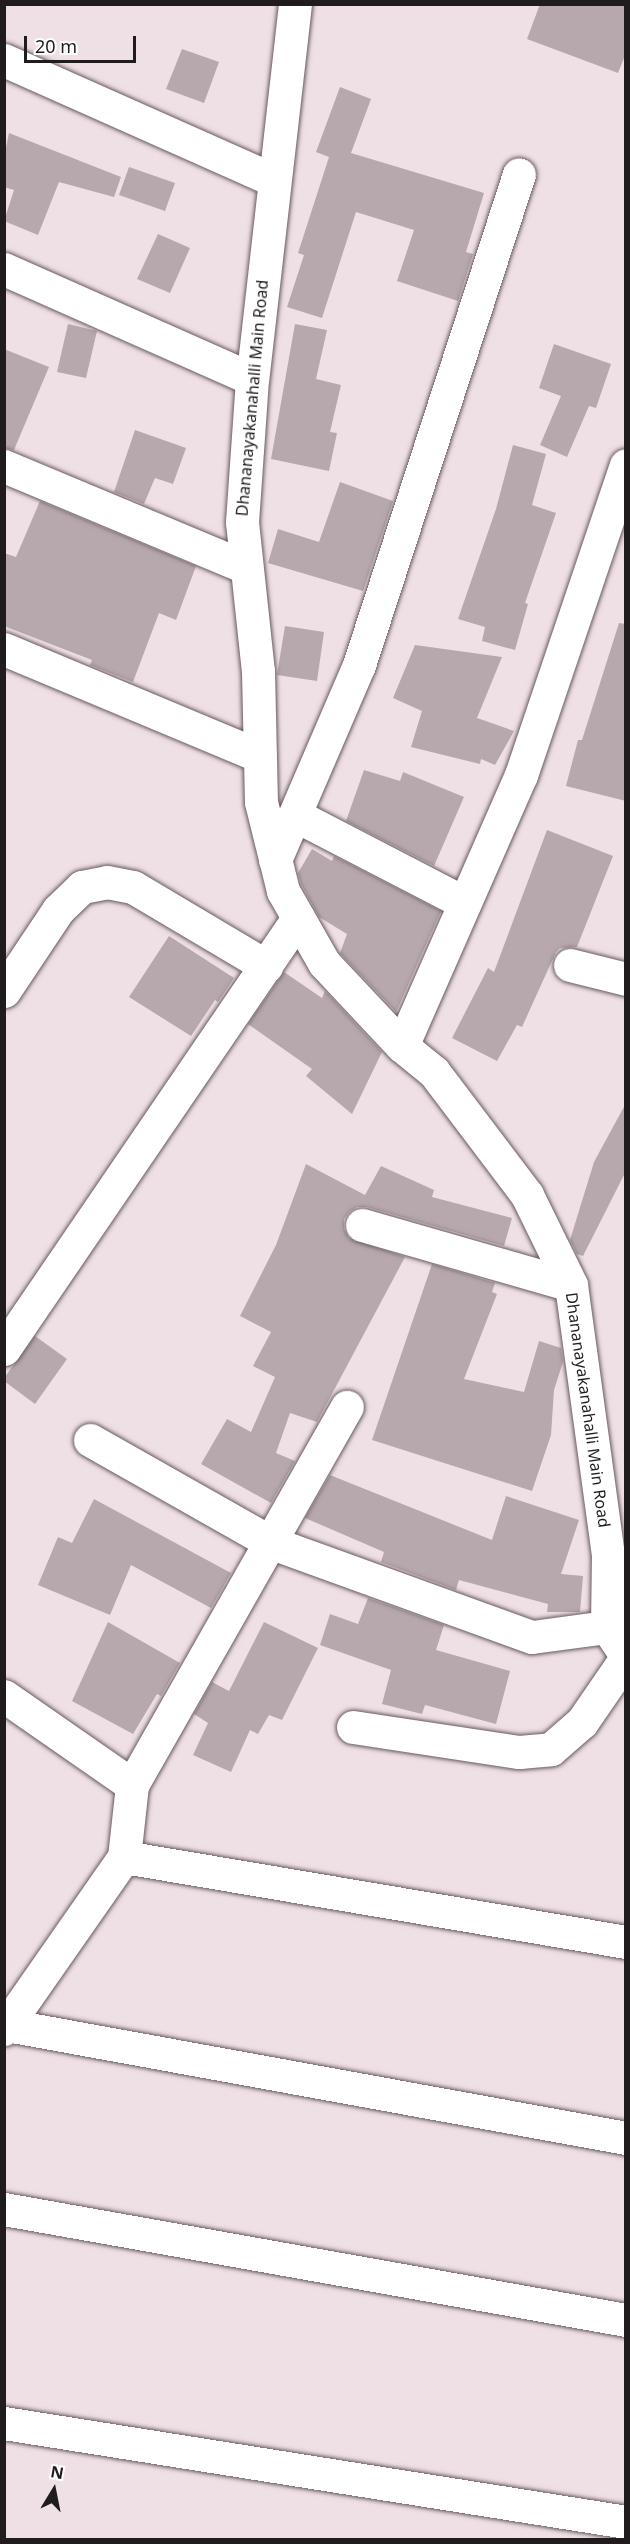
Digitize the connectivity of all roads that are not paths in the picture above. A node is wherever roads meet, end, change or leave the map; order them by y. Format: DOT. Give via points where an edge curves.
graph roads {
  1 [pos="295,4"];
  2 [pos="4,60"];
  3 [pos="519,174"];
  4 [pos="274,180"];
  5 [pos="4,269"];
  6 [pos="252,379"];
  7 [pos="626,465"];
  8 [pos="4,466"];
  9 [pos="246,567"];
  10 [pos="4,649"];
  11 [pos="260,756"];
  12 [pos="295,815"];
  13 [pos="275,860"];
  14 [pos="465,903"];
  15 [pos="298,918"];
  16 [pos="570,965"];
  17 [pos="266,966"];
  18 [pos="626,979"];
  19 [pos="4,991"];
  20 [pos="402,1046"];
  21 [pos="362,1225"];
  22 [pos="571,1285"];
  23 [pos="4,1349"];
  24 [pos="347,1407"];
  25 [pos="90,1440"];
  26 [pos="272,1543"];
  27 [pos="607,1627"];
  28 [pos="626,1657"];
  29 [pos="4,1696"];
  30 [pos="353,1727"];
  31 [pos="132,1785"];
  32 [pos="124,1857"];
  33 [pos="626,1942"];
  34 [pos="6,2027"];
  35 [pos="626,2138"];
  36 [pos="4,2209"];
  37 [pos="626,2320"];
  38 [pos="4,2423"];
  39 [pos="626,2522"];
  1 -- 4 [label="street, Dhananayakanahalli Main Road"];
  2 -- 4 [label="street"];
  3 -- 12 [label="street" via="359,665"];
  4 -- 6 [label="street, Dhananayakanahalli Main Road"];
  5 -- 6 [label="street"];
  6 -- 9 [label="street, Dhananayakanahalli Main Road" via="242,522"];
  7 -- 14 [label="street" via="521,775"];
  8 -- 9 [label="street"];
  9 -- 11 [label="street, Dhananayakanahalli Main Road" via="258,671"];
  10 -- 11 [label="street"];
  11 -- 13 [label="street, Dhananayakanahalli Main Road" via="261,802"];
  12 -- 13 [label="street"];
  12 -- 14 [label="street"];
  13 -- 15 [label="street, Dhananayakanahalli Main Road" via="283,891"];
  14 -- 20 [label="street"];
  15 -- 17 [label="street"];
  15 -- 20 [label="street, Dhananayakanahalli Main Road" via="324,963"];
  16 -- 18 [label="street"];
  17 -- 19 [label="street" via="133,887 107,882 82,888 58,910"];
  17 -- 23 [label="street"];
  20 -- 22 [label="street, Dhananayakanahalli Main Road" via="434,1072 527,1195"];
  21 -- 22 [label="street"];
  22 -- 27 [label="street, Dhananayakanahalli Main Road" via="608,1554"];
  24 -- 26 [label="street"];
  25 -- 26 [label="street"];
  26 -- 27 [label="street" via="532,1637"];
  26 -- 31 [label="street"];
  27 -- 28 [label="street"];
  28 -- 30 [label="street" via="582,1722 551,1749 519,1752"];
  29 -- 31 [label="street"];
  31 -- 32 [label="street"];
  32 -- 33 [label="street"];
  32 -- 34 [label="street"];
  34 -- 35 [label="street"];
  36 -- 37 [label="street"];
  38 -- 39 [label="street"];
}
